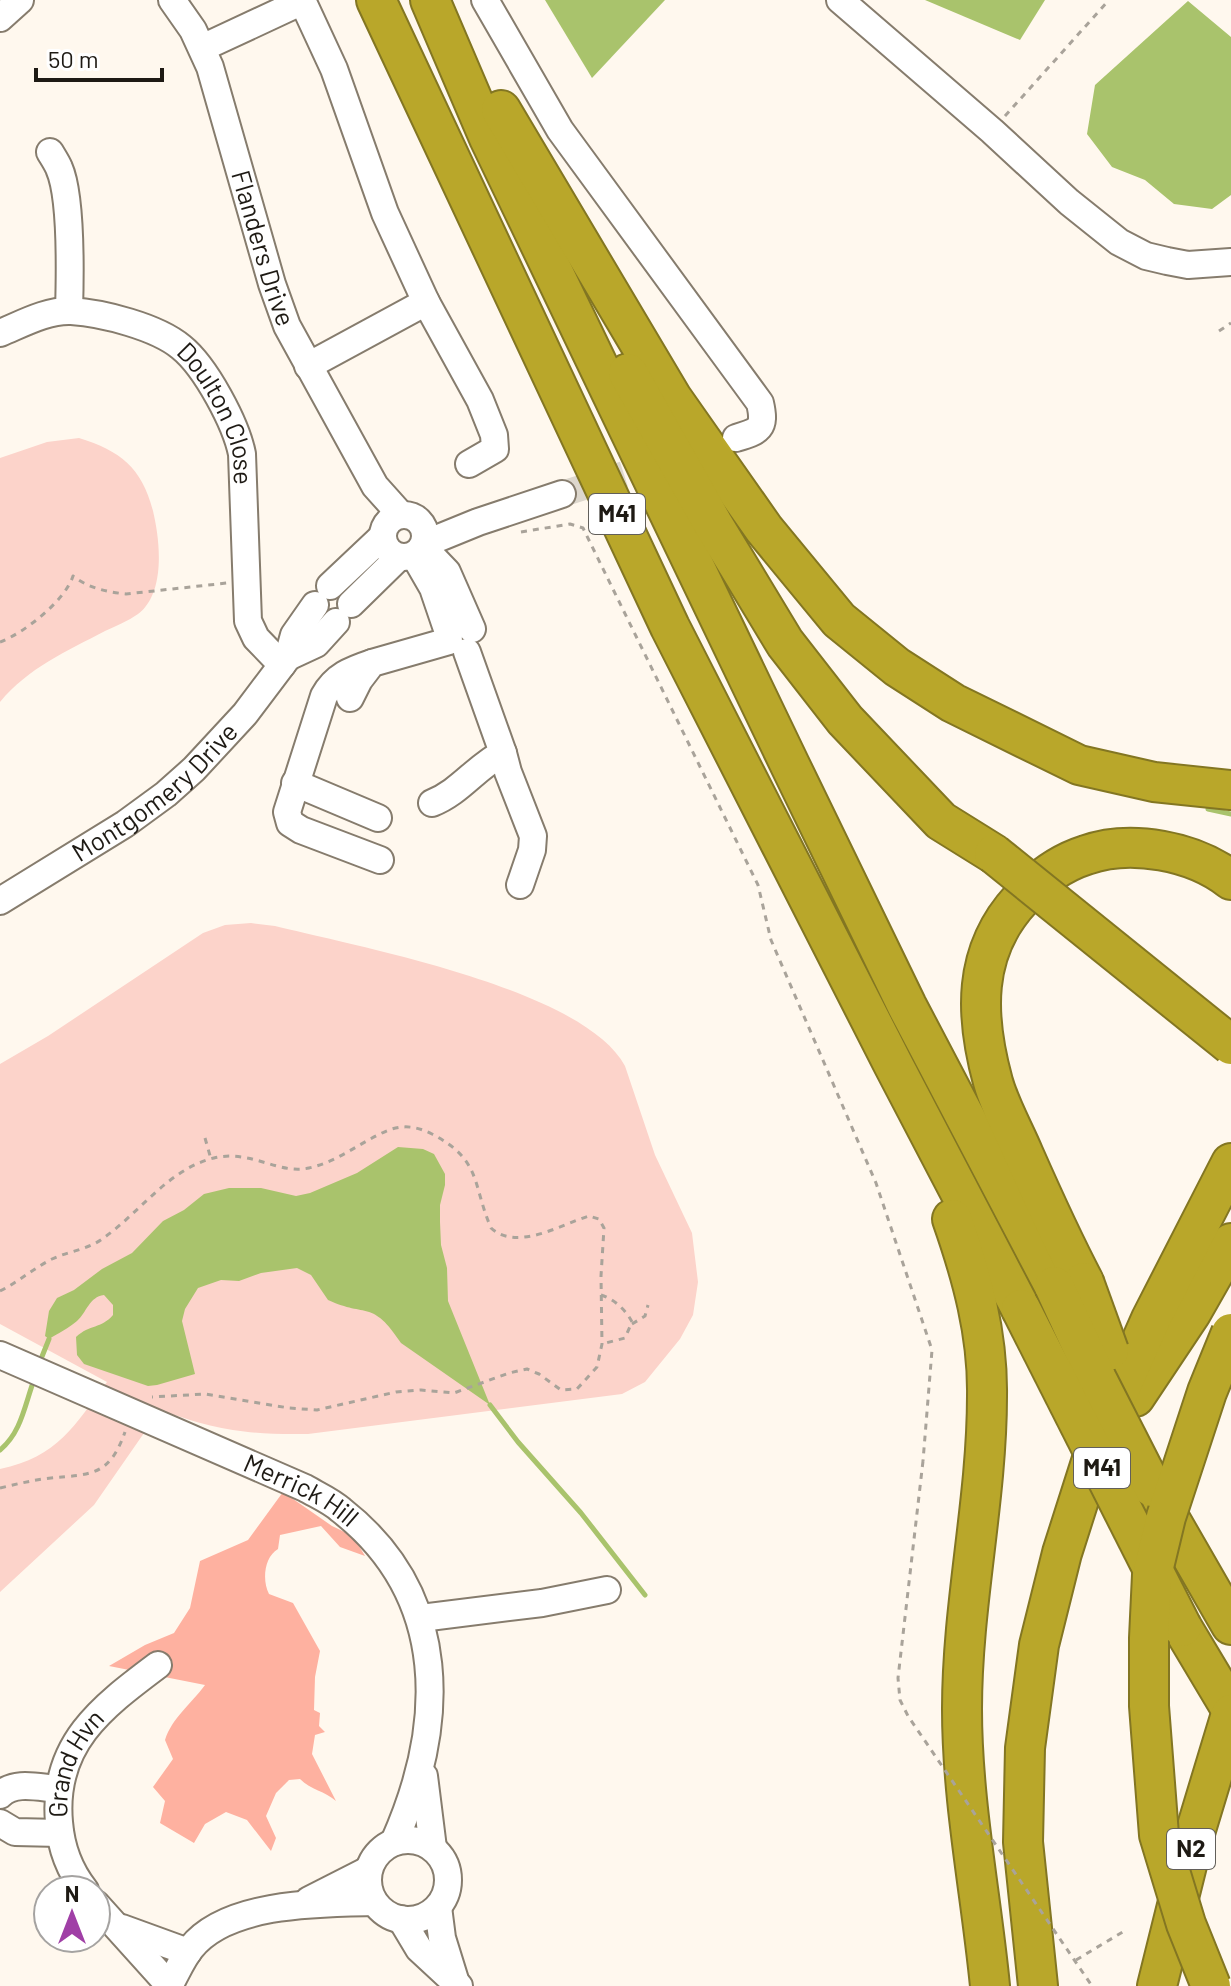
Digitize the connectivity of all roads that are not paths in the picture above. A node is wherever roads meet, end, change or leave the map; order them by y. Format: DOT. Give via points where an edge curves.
graph roads {
  1 [pos="20,0"];
  2 [pos="172,0"];
  3 [pos="376,0"];
  4 [pos="430,0"];
  5 [pos="438,0"];
  6 [pos="485,0"];
  7 [pos="840,0"];
  8 [pos="302,1"];
  9 [pos="0,18"];
  10 [pos="202,48"];
  11 [pos="50,152"];
  12 [pos="1231,262"];
  13 [pos="426,302"];
  14 [pos="69,311"];
  15 [pos="0,333"];
  16 [pos="308,366"];
  17 [pos="736,438"];
  18 [pos="469,464"];
  19 [pos="562,494"];
  20 [pos="407,538"];
  21 [pos="459,639"];
  22 [pos="285,661"];
  23 [pos="372,663"];
  24 [pos="350,698"];
  25 [pos="503,753"];
  26 [pos="295,783"];
  27 [pos="1231,790"];
  28 [pos="432,803"];
  29 [pos="378,818"];
  30 [pos="380,860"];
  31 [pos="1231,880"];
  32 [pos="520,885"];
  33 [pos="0,901"];
  34 [pos="871,1021"];
  35 [pos="1231,1045"];
  36 [pos="1231,1163"];
  37 [pos="1231,1243"];
  38 [pos="1069,1284"];
  39 [pos="1231,1333"];
  40 [pos="0,1355"];
  41 [pos="1099,1437"];
  42 [pos="607,1590"];
  43 [pos="421,1618"];
  44 [pos="1231,1625"];
  45 [pos="158,1665"];
  46 [pos="1231,1711"];
  47 [pos="423,1764"];
  48 [pos="59,1789"];
  49 [pos="0,1795"];
  50 [pos="0,1823"];
  51 [pos="60,1833"];
  52 [pos="394,1842"];
  53 [pos="433,1848"];
  54 [pos="368,1870"];
  55 [pos="73,1874"];
  56 [pos="374,1902"];
  57 [pos="302,1903"];
  58 [pos="438,1907"];
  59 [pos="401,1919"];
  60 [pos="112,1920"];
  61 [pos="119,1927"];
  62 [pos="188,1952"];
  63 [pos="457,1983"];
  64 [pos="169,1986"];
  65 [pos="990,1986"];
  66 [pos="1038,1986"];
  67 [pos="1157,1986"];
  68 [pos="1211,1986"];
  1 -- 9 [label="street"];
  2 -- 10 [label="street, Flanders Drive"];
  3 -- 34 [label="highway, M41" via="670,627"];
  4 -- 38 [label="highway, M41" via="489,138 907,1006"];
  5 -- 27 [label="highway" via="672,398 764,529 839,620 953,703 1079,765 1154,782"];
  5 -- 35 [label="highway, bridge" via="629,376 785,643 845,720 941,821 994,854"];
  6 -- 17 [label="street" via="560,130 760,403 761,427"];
  7 -- 12 [label="street" via="1119,242 1146,256 1188,265"];
  8 -- 10 [label="street"];
  8 -- 13 [label="street" via="339,81 385,213"];
  10 -- 16 [label="street, Flanders Drive" via="272,284"];
  11 -- 14 [label="street" via="64,185"];
  13 -- 16 [label="street"];
  13 -- 18 [label="street" via="494,435 495,449"];
  14 -- 15 [label="street, Doulton Close"];
  14 -- 22 [label="street, Doulton Close" via="163,335 197,364 239,440 251,629 268,651"];
  16 -- 20 [label="street, Flanders Drive"];
  19 -- 20 [label="street"];
  20 -- 21 [label="street" via="447,572"];
  20 -- 22 [label="street, Montgomery Drive" via="316,644"];
  20 -- 22 [label="street, Montgomery Drive" via="323,596 294,635"];
  21 -- 23 [label="street"];
  21 -- 25 [label="street"];
  22 -- 33 [label="street, Montgomery Drive" via="222,740 166,794"];
  23 -- 24 [label="street"];
  23 -- 26 [label="street" via="330,686"];
  25 -- 28 [label="street"];
  25 -- 32 [label="street" via="533,836"];
  26 -- 29 [label="street"];
  26 -- 30 [label="street" via="287,812 294,827"];
  31 -- 38 [label="highway" via="1203,862 1169,852 1124,848 1084,855 1028,891 1002,919 990,945 980,999 993,1084 1053,1222"];
  34 -- 46 [label="highway, M41, bridge" via="1182,1627"];
  34 -- 65 [label="highway" via="894,1099 951,1216 968,1265 983,1342 987,1394 962,1708"];
  36 -- 41 [label="highway" via="1151,1319"];
  37 -- 41 [label="highway" via="1158,1365"];
  38 -- 44 [label="highway, M41, bridge" via="1097,1379"];
  39 -- 68 [label="highway, bridge" via="1166,1517 1152,1575 1149,1638 1159,1835"];
  40 -- 43 [label="street, Merrick Hill" via="305,1488 340,1509 393,1566"];
  41 -- 66 [label="highway" via="1047,1613 1026,1735 1023,1842"];
  42 -- 43 [label="street"];
  43 -- 47 [label="street, Merrick Hill" via="431,1674"];
  45 -- 48 [label="street, Grand Hvn" via="92,1720 69,1755"];
  46 -- 67 [label="highway, N2"];
  47 -- 52 [label="street, Merrick Hill"];
  47 -- 53 [label="street, Merrick Hill"];
  48 -- 49 [label="street" via="19,1786"];
  48 -- 51 [label="street, Grand Hvn"];
  50 -- 51 [label="street" via="15,1832"];
  51 -- 55 [label="street, Grand Hvn"];
  52 -- 53 [label="street" via="408,1839"];
  52 -- 54 [label="street"];
  53 -- 58 [label="street" via="447,1870 445,1896"];
  54 -- 56 [label="street"];
  54 -- 57 [label="street"];
  56 -- 57 [label="street"];
  56 -- 59 [label="street"];
  57 -- 62 [label="street" via="232,1921 212,1930"];
  58 -- 59 [label="street" via="415,1919"];
  58 -- 63 [label="street"];
  59 -- 63 [label="street" via="419,1949"];
  60 -- 61 [label="street"];
  61 -- 62 [label="street"];
  61 -- 64 [label="street"];
  62 -- 64 [label="street"];
}
